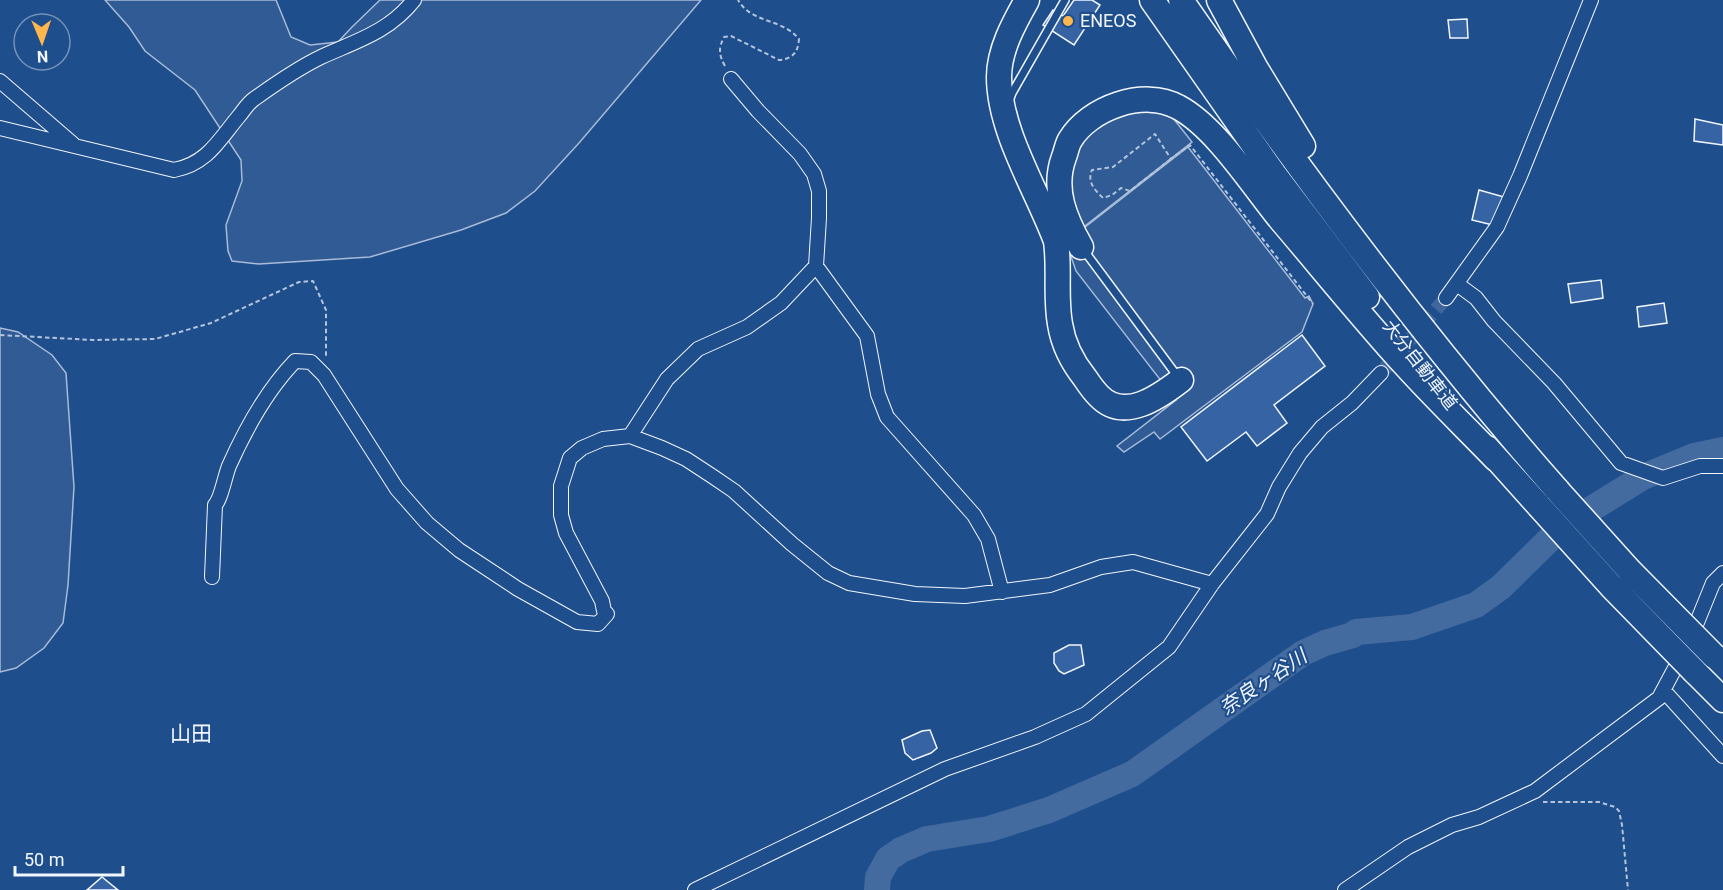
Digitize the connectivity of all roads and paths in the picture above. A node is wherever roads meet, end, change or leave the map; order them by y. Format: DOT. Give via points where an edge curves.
graph roads {
  1 [pos="414,0"];
  2 [pos="738,0"];
  3 [pos="1027,0"];
  4 [pos="1065,0"];
  5 [pos="1152,0"];
  6 [pos="1181,0"];
  7 [pos="1219,0"];
  8 [pos="1591,0"];
  9 [pos="731,79"];
  10 [pos="0,81"];
  11 [pos="1006,124"];
  12 [pos="0,128"];
  13 [pos="74,146"];
  14 [pos="1171,159"];
  15 [pos="1081,247"];
  16 [pos="816,266"];
  17 [pos="1456,284"];
  18 [pos="1446,298"];
  19 [pos="1314,304"];
  20 [pos="0,335"];
  21 [pos="1381,373"];
  22 [pos="324,375"];
  23 [pos="1181,380"];
  24 [pos="630,436"];
  25 [pos="1516,443"];
  26 [pos="1496,459"];
  27 [pos="1723,466"];
  28 [pos="1723,573"];
  29 [pos="212,577"];
  30 [pos="1212,584"];
  31 [pos="1002,592"];
  32 [pos="1718,660"];
  33 [pos="1664,691"];
  34 [pos="1723,700"];
  35 [pos="1723,756"];
  36 [pos="1520,798"];
  37 [pos="695,890"];
  38 [pos="1345,890"];
  39 [pos="1628,890"];
  1 -- 13 [label="street" via="386,27 320,58 251,100 203,159 190,167 174,170"];
  2 -- 9 [label="path" via="748,13 791,30 799,39 794,55 779,60 730,36 724,37 719,55"];
  3 -- 11 [label="highway" via="1012,26 999,75"];
  4 -- 11 [label="lane" via="1012,93"];
  5 -- 26 [label="highway, 大分自動車道" via="1274,174 1414,359"];
  6 -- 25 [label="highway, 大分自動車道" via="1363,252"];
  7 -- 25 [label="highway" via="1289,125 1332,190 1430,327 1490,401"];
  8 -- 17 [label="street" via="1497,227"];
  9 -- 16 [label="street" via="814,174 819,191"];
  10 -- 13 [label="street"];
  11 -- 23 [label="highway" via="1056,241 1060,326 1066,348 1079,371 1100,398 1113,406 1145,404"];
  12 -- 13 [label="street"];
  14 -- 14 [label="path" via="1155,134 1113,166 1092,170 1092,185 1103,198 1121,188 1130,191"];
  14 -- 19 [label="path" via="1190,145"];
  15 -- 23 [label="lane"];
  15 -- 26 [label="highway" via="1063,210 1058,184 1070,140 1087,121 1128,101 1153,100 1175,105 1212,135 1404,364"];
  16 -- 24 [label="street" via="781,303 747,327 698,348 667,379"];
  16 -- 31 [label="street" via="867,336 878,394 887,417 974,515 988,539"];
  17 -- 18 [label="street"];
  17 -- 27 [label="street" via="1476,298 1621,463 1664,478 1700,466"];
  20 -- 22 [label="path" via="154,339 211,323 299,282 313,281 326,310"];
  21 -- 30 [label="street" via="1322,427 1300,453 1267,514"];
  22 -- 24 [label="street" via="390,480 428,523 469,557 577,622 598,624 607,614 566,533 561,515 561,486 570,458 582,448 603,439"];
  22 -- 29 [label="street" via="311,362 295,361 278,378 244,433 215,505"];
  24 -- 31 [label="street" via="686,459 712,476 828,573 849,583 915,594 964,596"];
  25 -- 32 [label="highway, 大分自動車道, bridge" via="1630,571"];
  26 -- 34 [label="highway, 大分自動車道, bridge" via="1611,586"];
  28 -- 33 [label="street" via="1713,584"];
  30 -- 31 [label="street" via="1133,562 1101,567 1050,585"];
  30 -- 37 [label="street" via="1169,647 1086,714 945,769"];
  33 -- 35 [label="street"];
  33 -- 36 [label="street" via="1590,752"];
  36 -- 38 [label="street" via="1407,847"];
  36 -- 39 [label="path" via="1599,802 1615,807 1622,825"];
}
